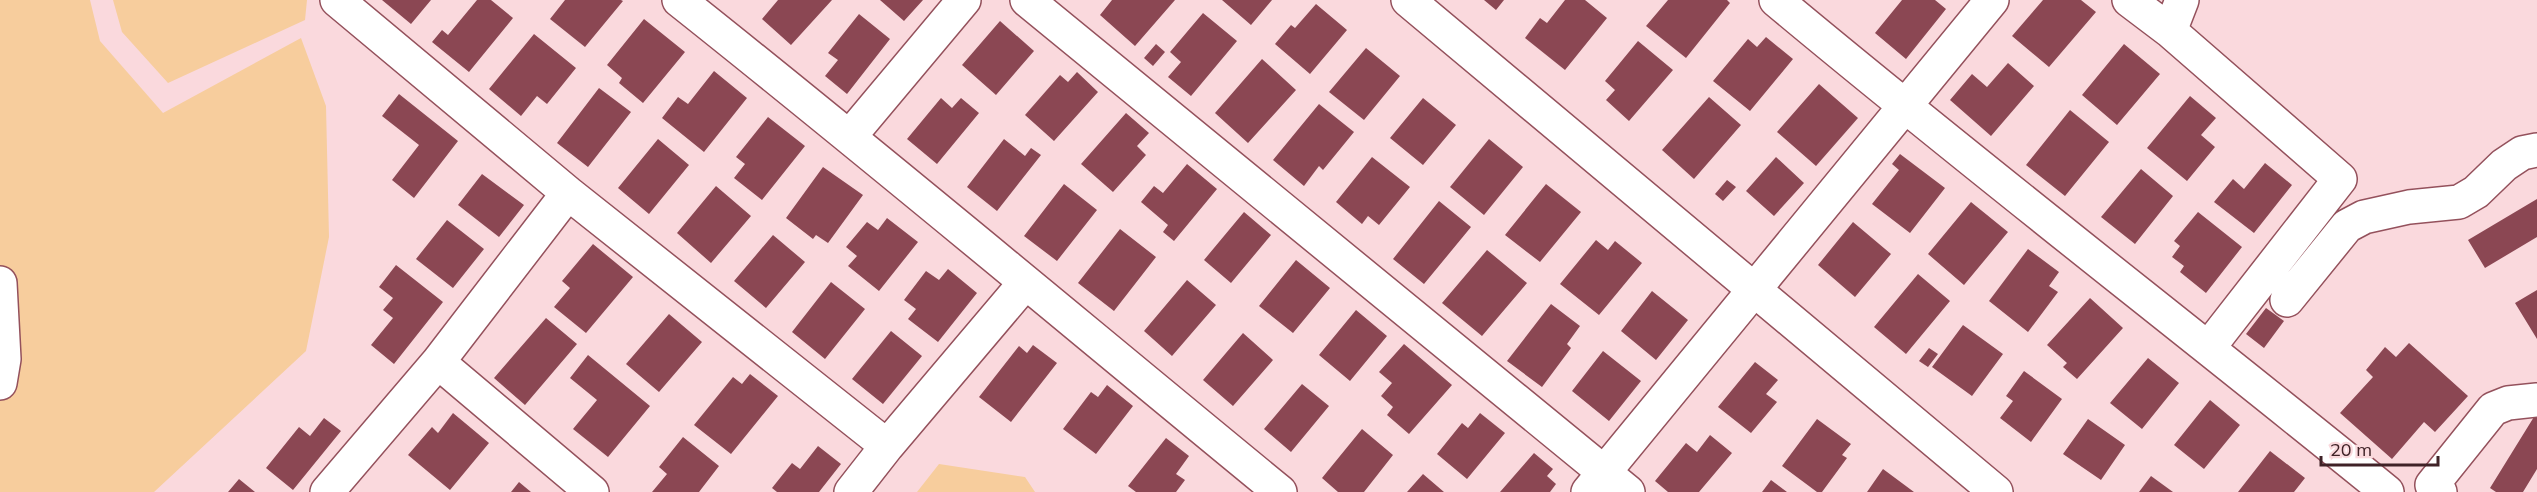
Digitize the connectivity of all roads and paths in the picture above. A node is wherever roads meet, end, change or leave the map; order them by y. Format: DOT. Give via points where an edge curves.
graph roads {
  1 [pos="337,0"];
  2 [pos="679,0"];
  3 [pos="964,0"];
  4 [pos="1028,0"];
  5 [pos="1408,0"];
  6 [pos="1776,0"];
  7 [pos="1992,0"];
  8 [pos="2129,0"];
  9 [pos="2182,0"];
  10 [pos="2170,31"];
  11 [pos="1905,108"];
  12 [pos="850,136"];
  13 [pos="2537,150"];
  14 [pos="568,193"];
  15 [pos="0,283"];
  16 [pos="1025,283"];
  17 [pos="1753,290"];
  18 [pos="2288,300"];
  19 [pos="2209,347"];
  20 [pos="438,363"];
  21 [pos="0,383"];
  22 [pos="2537,400"];
  23 [pos="887,446"];
  24 [pos="1607,486"];
  25 [pos="2432,490"];
  26 [pos="327,492"];
  27 [pos="592,492"];
  28 [pos="851,492"];
  29 [pos="1280,492"];
  30 [pos="1996,492"];
  31 [pos="2387,492"];
  1 -- 14 [label="street"];
  2 -- 12 [label="street"];
  3 -- 12 [label="street"];
  4 -- 24 [label="street"];
  5 -- 17 [label="street"];
  6 -- 11 [label="street"];
  7 -- 11 [label="street"];
  8 -- 10 [label="street"];
  9 -- 10 [label="street"];
  10 -- 19 [label="street" via="2340,178"];
  11 -- 17 [label="street"];
  11 -- 19 [label="street"];
  12 -- 16 [label="street"];
  13 -- 18 [label="street" via="2522,153 2504,165 2476,192 2459,202 2409,207 2364,217 2347,226"];
  14 -- 20 [label="street"];
  14 -- 23 [label="street"];
  15 -- 21 [label="street" via="4,358"];
  16 -- 23 [label="street"];
  16 -- 29 [label="street"];
  17 -- 24 [label="street"];
  17 -- 30 [label="street"];
  19 -- 31 [label="street"];
  20 -- 26 [label="street"];
  20 -- 27 [label="street"];
  22 -- 25 [label="street" via="2493,409"];
  23 -- 28 [label="street"];
}
